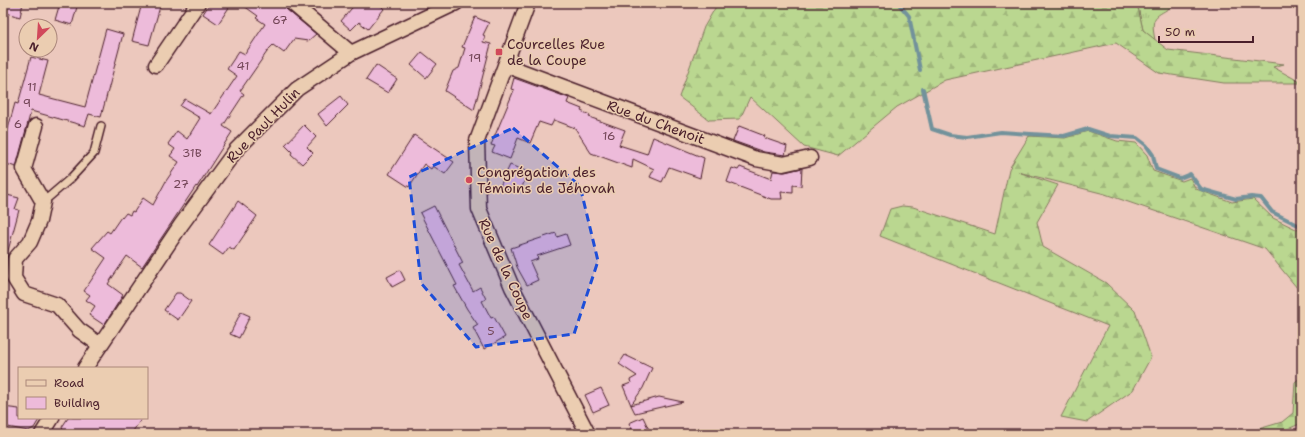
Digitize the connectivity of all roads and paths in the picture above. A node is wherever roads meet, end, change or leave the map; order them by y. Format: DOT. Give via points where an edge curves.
graph roads {
  1 [pos="198,3"];
  2 [pos="292,3"];
  3 [pos="456,3"];
  4 [pos="528,3"];
  5 [pos="351,53"];
  6 [pos="156,64"];
  7 [pos="505,65"];
  8 [pos="36,126"];
  9 [pos="101,126"];
  10 [pos="810,158"];
  11 [pos="42,202"];
  12 [pos="8,276"];
  13 [pos="100,345"];
  14 [pos="86,367"];
  15 [pos="51,419"];
  16 [pos="42,434"];
  17 [pos="588,434"];
  1 -- 6 [label="street"];
  2 -- 5 [label="street"];
  3 -- 5 [label="street, Rue Paul Hulin"];
  4 -- 7 [label="street, Rue de la Coupe"];
  5 -- 13 [label="street, Rue Paul Hulin" via="297,89 236,150"];
  7 -- 10 [label="street, Rue du Chenoit" via="756,159 783,164"];
  7 -- 17 [label="street, Rue de la Coupe" via="477,141 479,209 512,287"];
  8 -- 11 [label="street" via="24,169"];
  9 -- 11 [label="lane" via="94,153 70,180"];
  11 -- 12 [label="street" via="39,221 30,242 15,259"];
  12 -- 13 [label="street" via="24,294 57,305 79,330"];
  13 -- 14 [label="street, Rue Paul Hulin"];
  15 -- 16 [label="street"];
}
